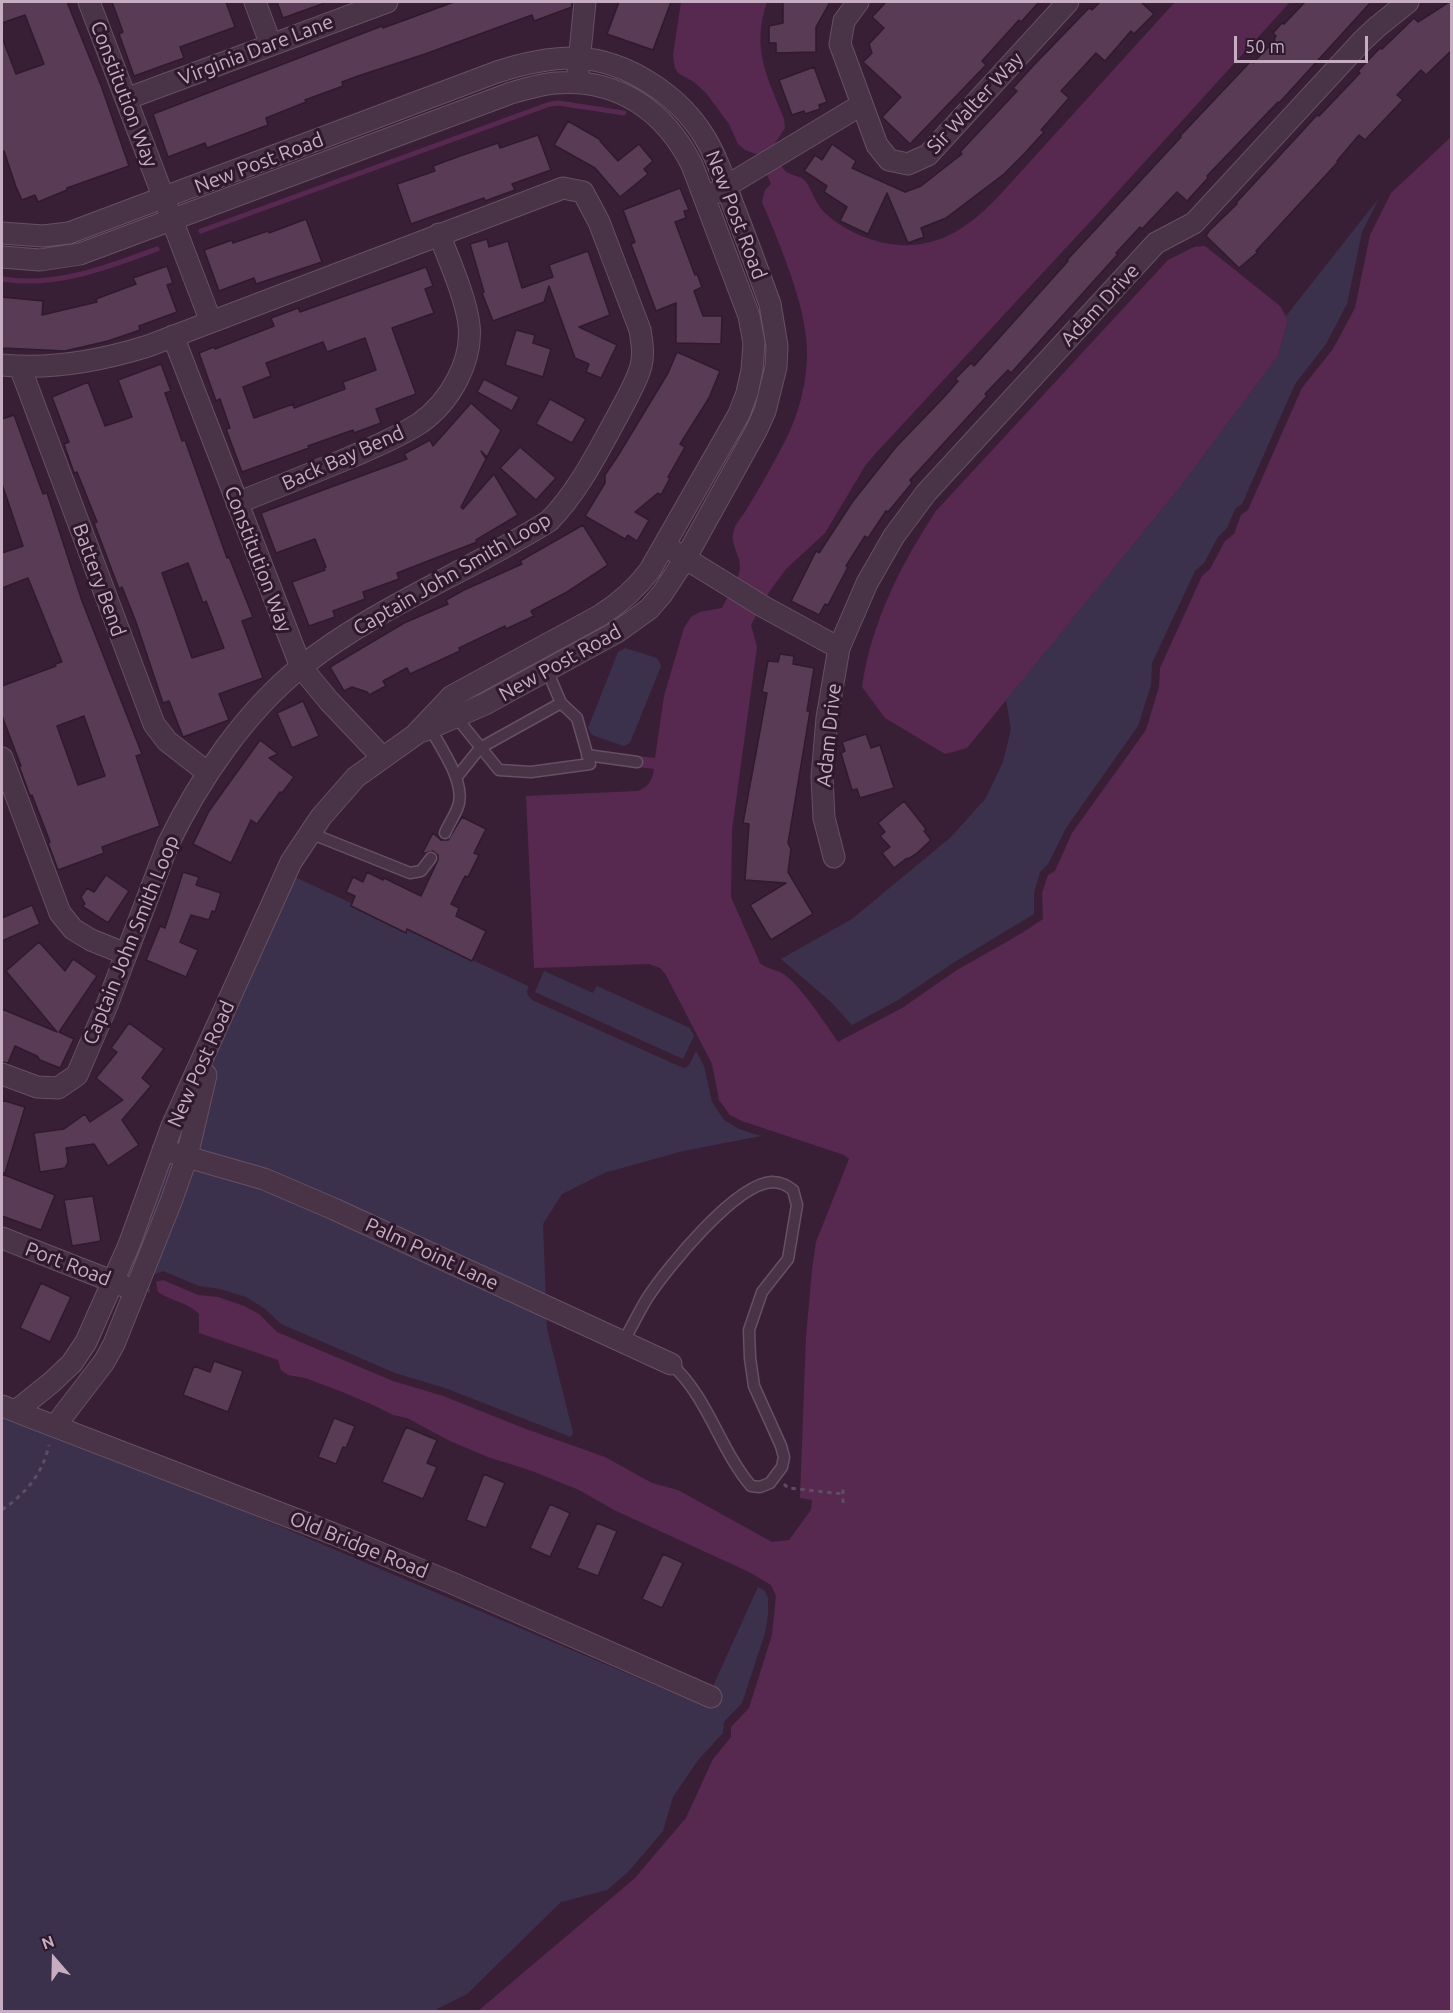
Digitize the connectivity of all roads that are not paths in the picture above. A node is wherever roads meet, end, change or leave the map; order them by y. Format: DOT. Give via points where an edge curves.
graph roads {
  1 [pos="89,2"];
  2 [pos="255,2"];
  3 [pos="387,2"];
  4 [pos="585,2"];
  5 [pos="858,2"];
  6 [pos="1068,2"];
  7 [pos="1408,2"];
  8 [pos="271,45"];
  9 [pos="580,58"];
  10 [pos="577,82"];
  11 [pos="126,99"];
  12 [pos="861,105"];
  13 [pos="727,187"];
  14 [pos="164,199"];
  15 [pos="705,199"];
  16 [pos="172,220"];
  17 [pos="2,234"];
  18 [pos="439,234"];
  19 [pos="2,257"];
  20 [pos="211,322"];
  21 [pos="173,336"];
  22 [pos="11,366"];
  23 [pos="237,503"];
  24 [pos="664,545"];
  25 [pos="686,559"];
  26 [pos="839,648"];
  27 [pos="301,667"];
  28 [pos="547,670"];
  29 [pos="561,703"];
  30 [pos="456,717"];
  31 [pos="422,732"];
  32 [pos="480,748"];
  33 [pos="587,755"];
  34 [pos="2,758"];
  35 [pos="383,758"];
  36 [pos="637,762"];
  37 [pos="208,773"];
  38 [pos="456,778"];
  39 [pos="309,833"];
  40 [pos="445,833"];
  41 [pos="834,857"];
  42 [pos="430,858"];
  43 [pos="126,954"];
  44 [pos="217,1027"];
  45 [pos="2,1074"];
  46 [pos="164,1150"];
  47 [pos="187,1156"];
  48 [pos="2,1238"];
  49 [pos="113,1282"];
  50 [pos="134,1290"];
  51 [pos="623,1342"];
  52 [pos="671,1364"];
  53 [pos="9,1409"];
  54 [pos="55,1426"];
  55 [pos="711,1697"];
  1 -- 11 [label="street, Constitution Way"];
  2 -- 8 [label="street"];
  3 -- 8 [label="street, Virginia Dare Lane"];
  4 -- 9 [label="street"];
  5 -- 12 [label="street, Sir Walter Way" via="844,21 840,44"];
  6 -- 12 [label="street, Sir Walter Way" via="928,155 908,164 889,160 877,145"];
  7 -- 26 [label="street, Adam Drive" via="1362,41 1194,223 1156,243 926,493 894,536"];
  8 -- 11 [label="street, Virginia Dare Lane"];
  9 -- 10 [label="street"];
  9 -- 13 [label="street, New Post Road" via="629,72 678,105 704,136"];
  9 -- 14 [label="street, New Post Road" via="538,61 497,72"];
  10 -- 15 [label="street, New Post Road" via="603,86 627,96 666,124 685,150"];
  10 -- 16 [label="street, New Post Road" via="511,93"];
  11 -- 14 [label="street, Constitution Way"];
  12 -- 13 [label="street"];
  13 -- 15 [label="street"];
  13 -- 25 [label="street, New Post Road" via="770,304 777,367 756,431"];
  14 -- 16 [label="street, Constitution Way"];
  14 -- 17 [label="street, New Post Road" via="69,234"];
  15 -- 24 [label="street, New Post Road" via="749,316 754,343 752,370 739,414"];
  16 -- 19 [label="street, New Post Road" via="80,254 40,260"];
  16 -- 20 [label="street, Constitution Way"];
  18 -- 20 [label="street, Captain John Smith Loop"];
  18 -- 23 [label="street, Back Bay Bend" via="469,325 468,348 451,390 420,423 379,445"];
  18 -- 27 [label="street, Captain John Smith Loop" via="563,188 583,192 599,222 640,330 641,367 599,451 566,504 549,521 385,612"];
  20 -- 21 [label="street, Captain John Smith Loop"];
  21 -- 22 [label="street, Captain John Smith Loop" via="98,360 46,367"];
  21 -- 23 [label="street, Constitution Way"];
  22 -- 37 [label="street, Battery Bend" via="154,724 167,741"];
  23 -- 27 [label="street, Constitution Way"];
  24 -- 25 [label="street"];
  24 -- 31 [label="street, New Post Road" via="650,570 620,603 452,696"];
  25 -- 26 [label="street"];
  25 -- 28 [label="street, New Post Road" via="662,594 634,621"];
  26 -- 41 [label="street, Adam Drive" via="822,777 824,818"];
  27 -- 35 [label="street, Constitution Way"];
  27 -- 37 [label="street, Captain John Smith Loop" via="253,716"];
  28 -- 29 [label="lane"];
  28 -- 30 [label="street, New Post Road"];
  29 -- 32 [label="lane"];
  29 -- 33 [label="lane" via="578,718"];
  30 -- 31 [label="street, New Post Road"];
  30 -- 32 [label="lane"];
  31 -- 35 [label="street, New Post Road"];
  31 -- 38 [label="lane" via="454,768"];
  32 -- 33 [label="lane" via="499,770 507,771 531,772 590,764"];
  32 -- 38 [label="lane"];
  33 -- 36 [label="lane"];
  34 -- 43 [label="street" via="60,914 73,929 91,940"];
  35 -- 39 [label="street, New Post Road" via="356,777"];
  37 -- 43 [label="street, Captain John Smith Loop" via="168,844"];
  38 -- 40 [label="lane" via="458,806"];
  39 -- 42 [label="lane" via="410,873 422,871"];
  39 -- 44 [label="street, New Post Road" via="291,861"];
  43 -- 45 [label="street, Captain John Smith Loop" via="77,1075 58,1088 37,1087"];
  44 -- 46 [label="street, New Post Road"];
  44 -- 47 [label="street"];
  46 -- 47 [label="street, Palm Point Lane"];
  46 -- 49 [label="street, New Post Road"];
  47 -- 50 [label="street"];
  47 -- 51 [label="street, Palm Point Lane" via="274,1183"];
  48 -- 49 [label="street, Port Road"];
  49 -- 50 [label="street, Port Road"];
  49 -- 53 [label="street, New Post Road" via="86,1342 72,1363 52,1382"];
  50 -- 54 [label="street" via="104,1362"];
  51 -- 52 [label="street, Palm Point Lane"];
  51 -- 52 [label="lane" via="649,1297 687,1247 723,1210 753,1188 783,1183 793,1190 797,1205 788,1259 762,1292 749,1330 754,1386 784,1457 770,1483 751,1486 730,1457 694,1388"];
  53 -- 54 [label="street, Old Bridge Road"];
  54 -- 55 [label="street, Old Bridge Road" via="452,1582"];
}
